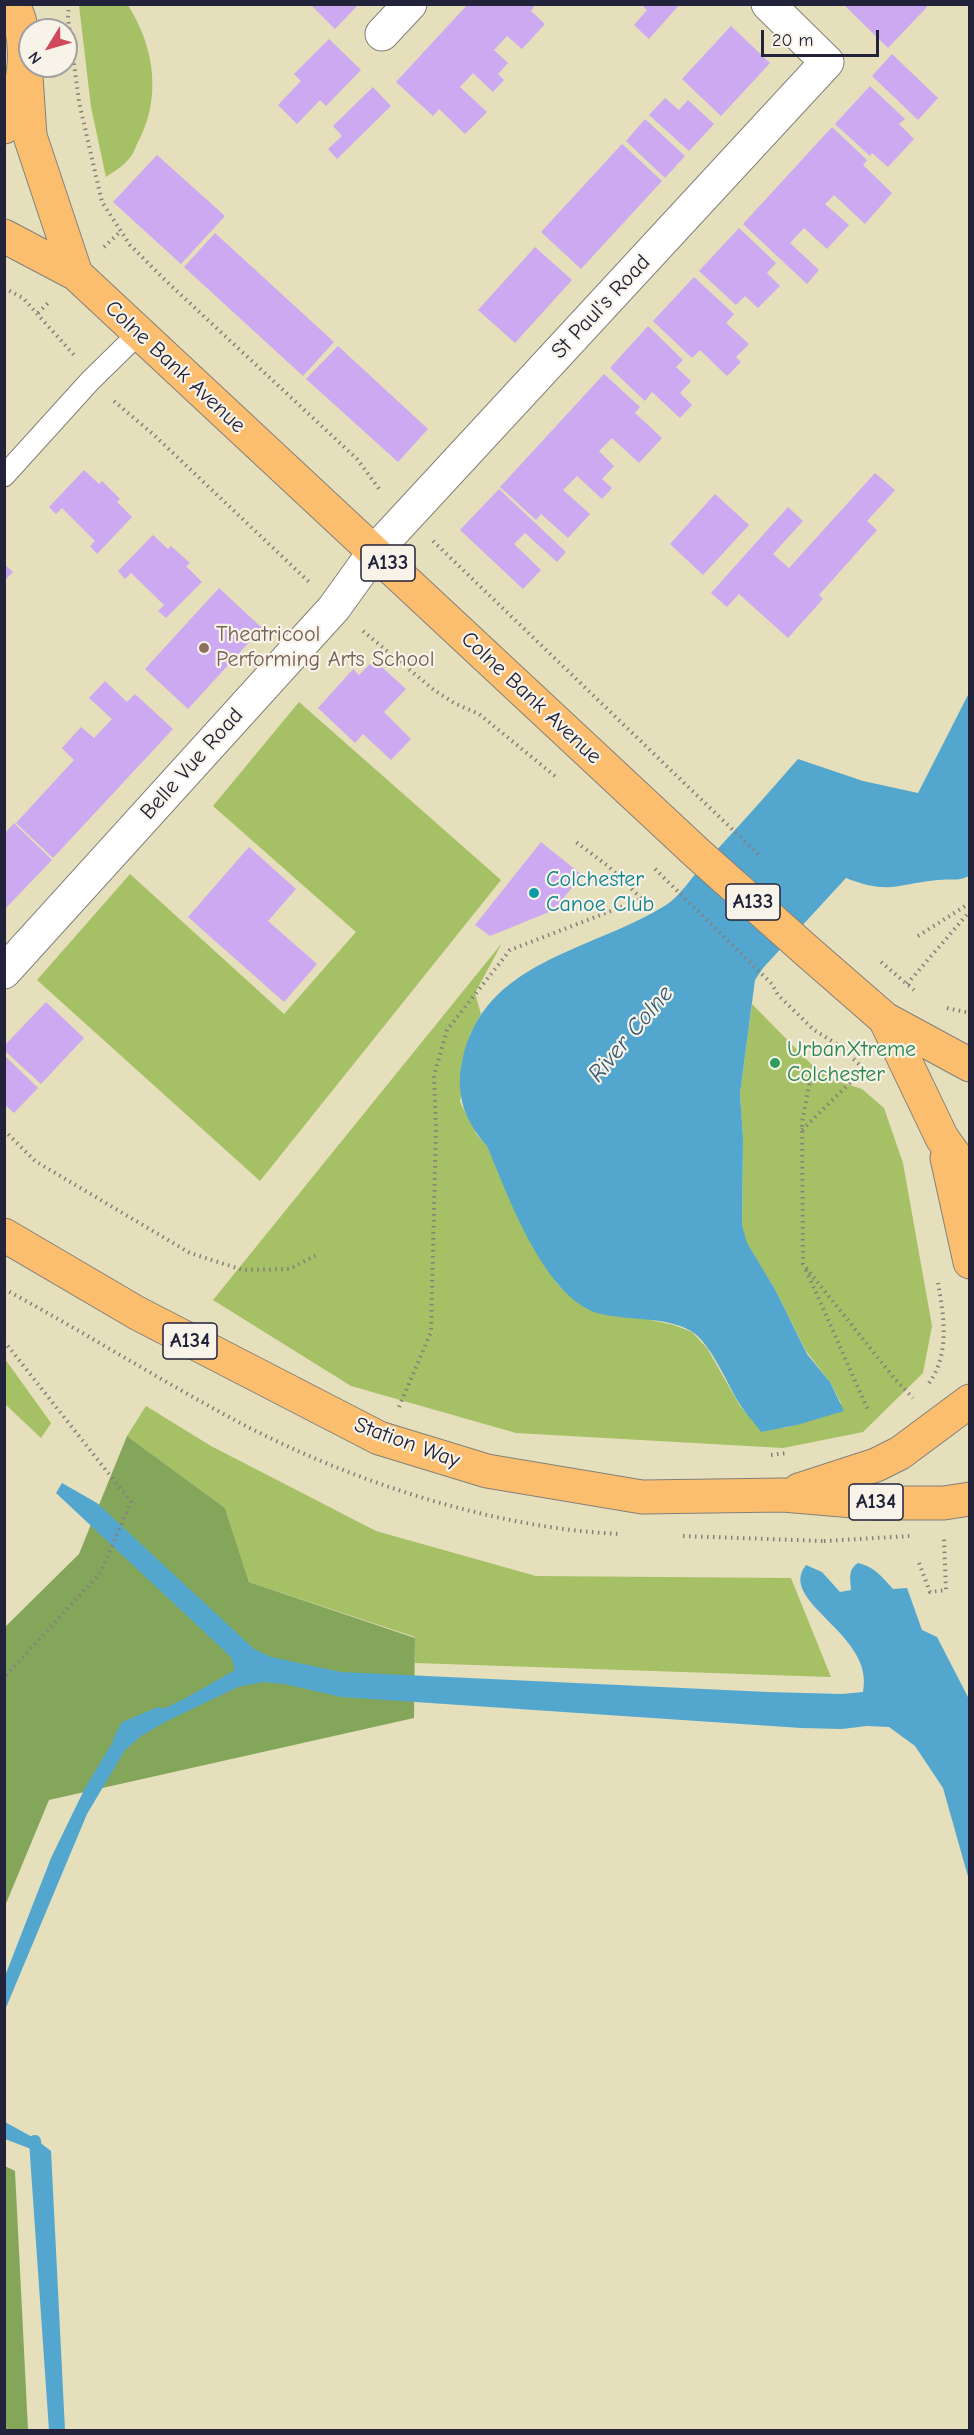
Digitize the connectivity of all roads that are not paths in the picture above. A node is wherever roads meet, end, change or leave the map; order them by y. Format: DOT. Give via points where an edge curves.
graph roads {
  1 [pos="410,4"];
  2 [pos="768,4"];
  3 [pos="382,34"];
  4 [pos="21,78"];
  5 [pos="26,78"];
  6 [pos="4,127"];
  7 [pos="4,236"];
  8 [pos="76,274"];
  9 [pos="139,333"];
  10 [pos="4,476"];
  11 [pos="375,551"];
  12 [pos="4,972"];
  13 [pos="885,1019"];
  14 [pos="969,1065"];
  15 [pos="942,1138"];
  16 [pos="969,1182"];
  17 [pos="4,1235"];
  18 [pos="969,1262"];
  19 [pos="966,1401"];
  20 [pos="783,1495"];
  21 [pos="969,1499"];
  1 -- 3 [label="street"];
  2 -- 11 [label="street, St Paul's Road" via="827,62"];
  4 -- 6 [label="main road, A133" via="16,103"];
  5 -- 8 [label="main road, Colne Bank Avenue / A133" via="30,136"];
  7 -- 8 [label="main road, Colne Bank Avenue / A133"];
  8 -- 9 [label="main road, Colne Bank Avenue / A133"];
  9 -- 10 [label="lane"];
  9 -- 11 [label="main road, Colne Bank Avenue / A133"];
  11 -- 12 [label="street, Belle Vue Road" via="334,608"];
  11 -- 13 [label="main road, Colne Bank Avenue / A133" via="698,854"];
  13 -- 14 [label="main road, Colne Bank Avenue / A133"];
  13 -- 15 [label="main road, Colne Bank Avenue / A133"];
  15 -- 16 [label="main road, Colne Bank Avenue / A133"];
  15 -- 18 [label="main road"];
  17 -- 20 [label="main road, Station Way / A134" via="136,1313 379,1438 487,1471 642,1497"];
  19 -- 20 [label="main road, Station Way / A134" via="900,1453"];
  20 -- 21 [label="main road, Station Way / A134" via="878,1503"];
}
